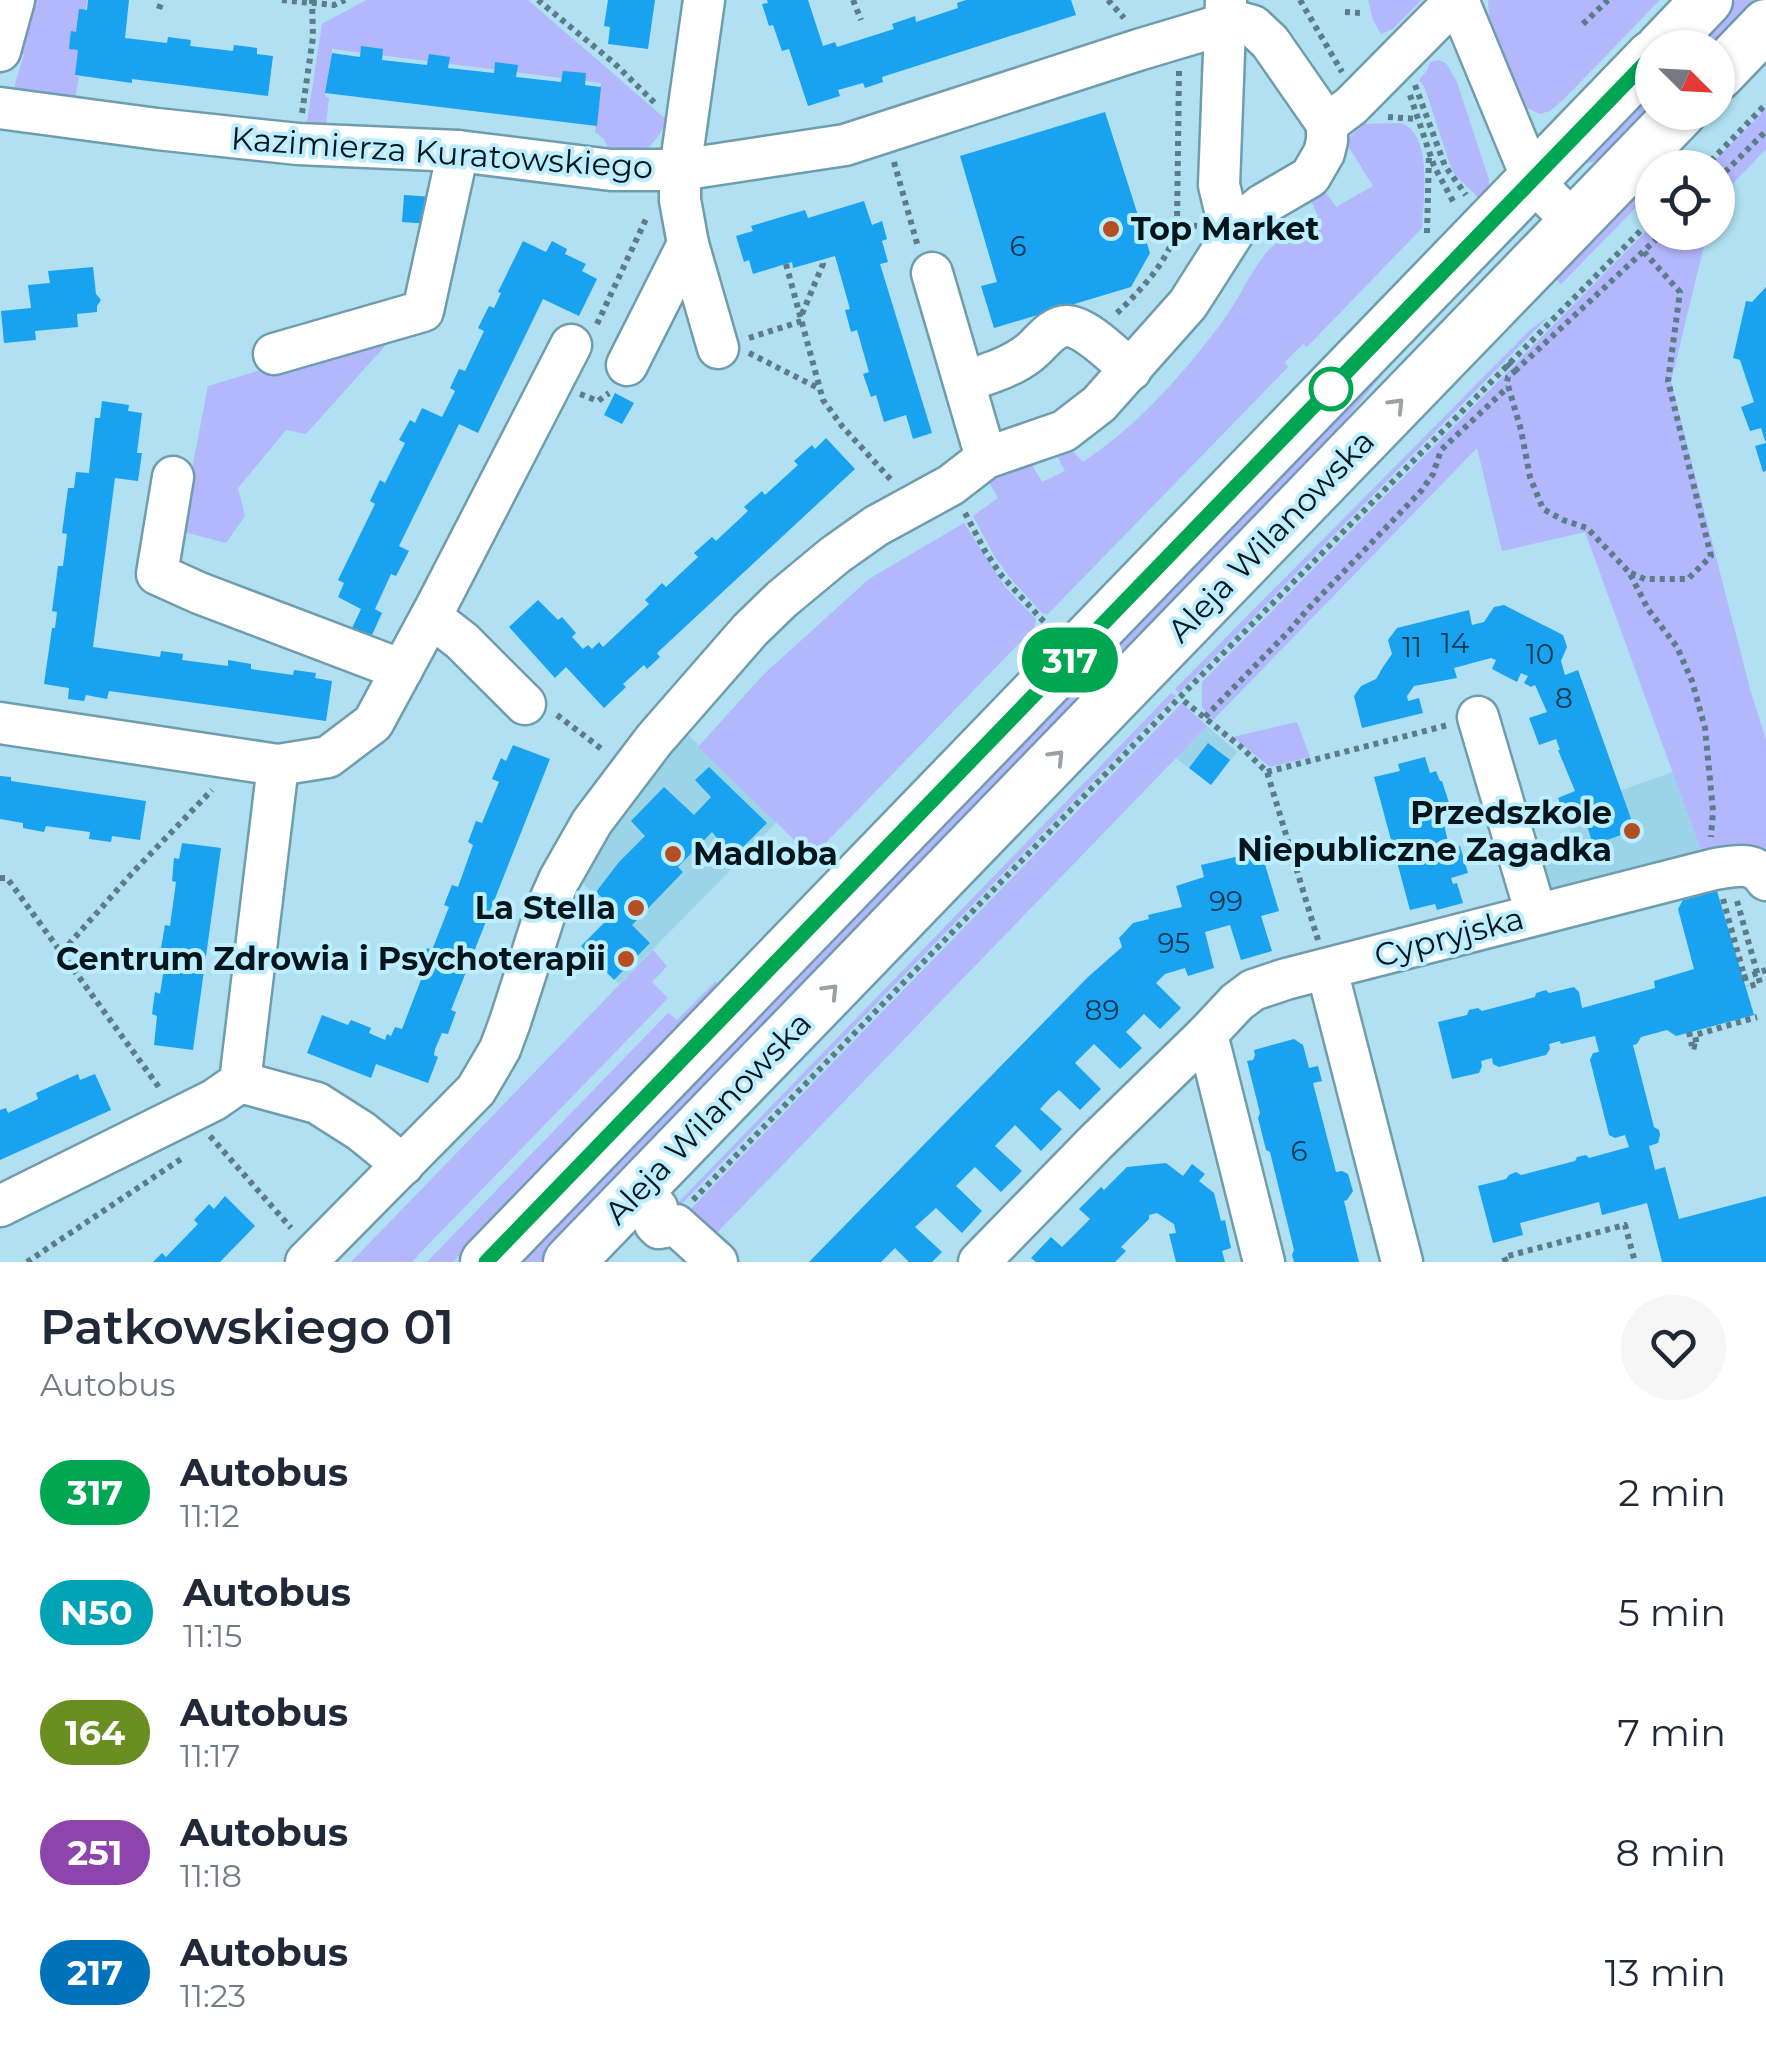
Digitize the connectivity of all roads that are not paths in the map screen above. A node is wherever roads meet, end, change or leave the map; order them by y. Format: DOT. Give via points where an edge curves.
graph roads {
  1 [pos="14,0"];
  2 [pos="704,0"];
  3 [pos="1457,0"];
  4 [pos="1707,0"];
  5 [pos="1225,12"];
  6 [pos="1766,25"];
  7 [pos="1678,30"];
  8 [pos="0,52"];
  9 [pos="1735,57"];
  10 [pos="1635,74"];
  11 [pos="1342,104"];
  12 [pos="0,108"];
  13 [pos="1664,130"];
  14 [pos="458,151"];
  15 [pos="672,170"];
  16 [pos="1533,182"];
  17 [pos="1239,224"];
  18 [pos="1574,224"];
  19 [pos="688,244"];
  20 [pos="932,273"];
  21 [pos="583,336"];
  22 [pos="724,346"];
  23 [pos="274,354"];
  24 [pos="628,365"];
  25 [pos="1131,370"];
  26 [pos="964,382"];
  27 [pos="986,458"];
  28 [pos="173,476"];
  29 [pos="431,617"];
  30 [pos="402,670"];
  31 [pos="525,704"];
  32 [pos="1478,717"];
  33 [pos="0,722"];
  34 [pos="278,766"];
  35 [pos="1728,877"];
  36 [pos="1536,914"];
  37 [pos="1327,970"];
  38 [pos="1207,1034"];
  39 [pos="240,1082"];
  40 [pos="403,1165"];
  41 [pos="0,1206"];
  42 [pos="661,1214"];
  43 [pos="310,1258"];
  44 [pos="486,1262"];
  45 [pos="569,1262"];
  46 [pos="717,1262"];
  47 [pos="979,1262"];
  48 [pos="1264,1262"];
  49 [pos="1402,1262"];
  1 -- 8 [label="street"];
  2 -- 15 [label="street"];
  3 -- 11 [label="street" via="1401,72"];
  3 -- 16 [label="street"];
  4 -- 7 [label="main road"];
  5 -- 11 [label="street" via="1262,32"];
  5 -- 15 [label="street, Kazimierza Kuratowskiego" via="1176,38 845,145"];
  5 -- 17 [label="street" via="1220,196"];
  6 -- 9 [label="main road"];
  10 -- 16 [label="main road, Aleja Wilanowska"];
  11 -- 17 [label="street" via="1310,176"];
  12 -- 14 [label="street, Kazimierza Kuratowskiego" via="298,144"];
  13 -- 18 [label="main road, Aleja Wilanowska"];
  14 -- 15 [label="street, Kazimierza Kuratowskiego" via="611,170"];
  14 -- 23 [label="street" via="423,311"];
  15 -- 19 [label="street"];
  16 -- 18 [label="street"];
  16 -- 44 [label="main road, Aleja Wilanowska"];
  17 -- 25 [label="street" via="1188,304"];
  42 -- 18 [label="main road, Aleja Wilanowska, one-way"];
  19 -- 22 [label="street"];
  19 -- 24 [label="street"];
  20 -- 26 [label="street"];
  21 -- 29 [label="street" via="550,384"];
  25 -- 26 [label="street" via="1092,337 1058,328 1010,365"];
  25 -- 27 [label="street" via="1064,431"];
  26 -- 27 [label="street"];
  27 -- 40 [label="street" via="834,555 782,599 630,770 559,880 490,1067 456,1114"];
  28 -- 30 [label="street" via="158,574"];
  29 -- 30 [label="street"];
  29 -- 31 [label="street"];
  30 -- 34 [label="street" via="373,723 328,756"];
  32 -- 36 [label="street"];
  33 -- 34 [label="street"];
  34 -- 39 [label="street"];
  35 -- 36 [label="street, Cypryjska"];
  36 -- 37 [label="street, Cypryjska"];
  37 -- 38 [label="street, Cypryjska" via="1253,990"];
  37 -- 49 [label="street"];
  38 -- 47 [label="street, Cypryjska"];
  38 -- 48 [label="street"];
  39 -- 40 [label="street" via="317,1103"];
  39 -- 41 [label="street"];
  40 -- 43 [label="street"];
  42 -- 45 [label="main road, Aleja Wilanowska"];
  42 -- 46 [label="street"];
}
